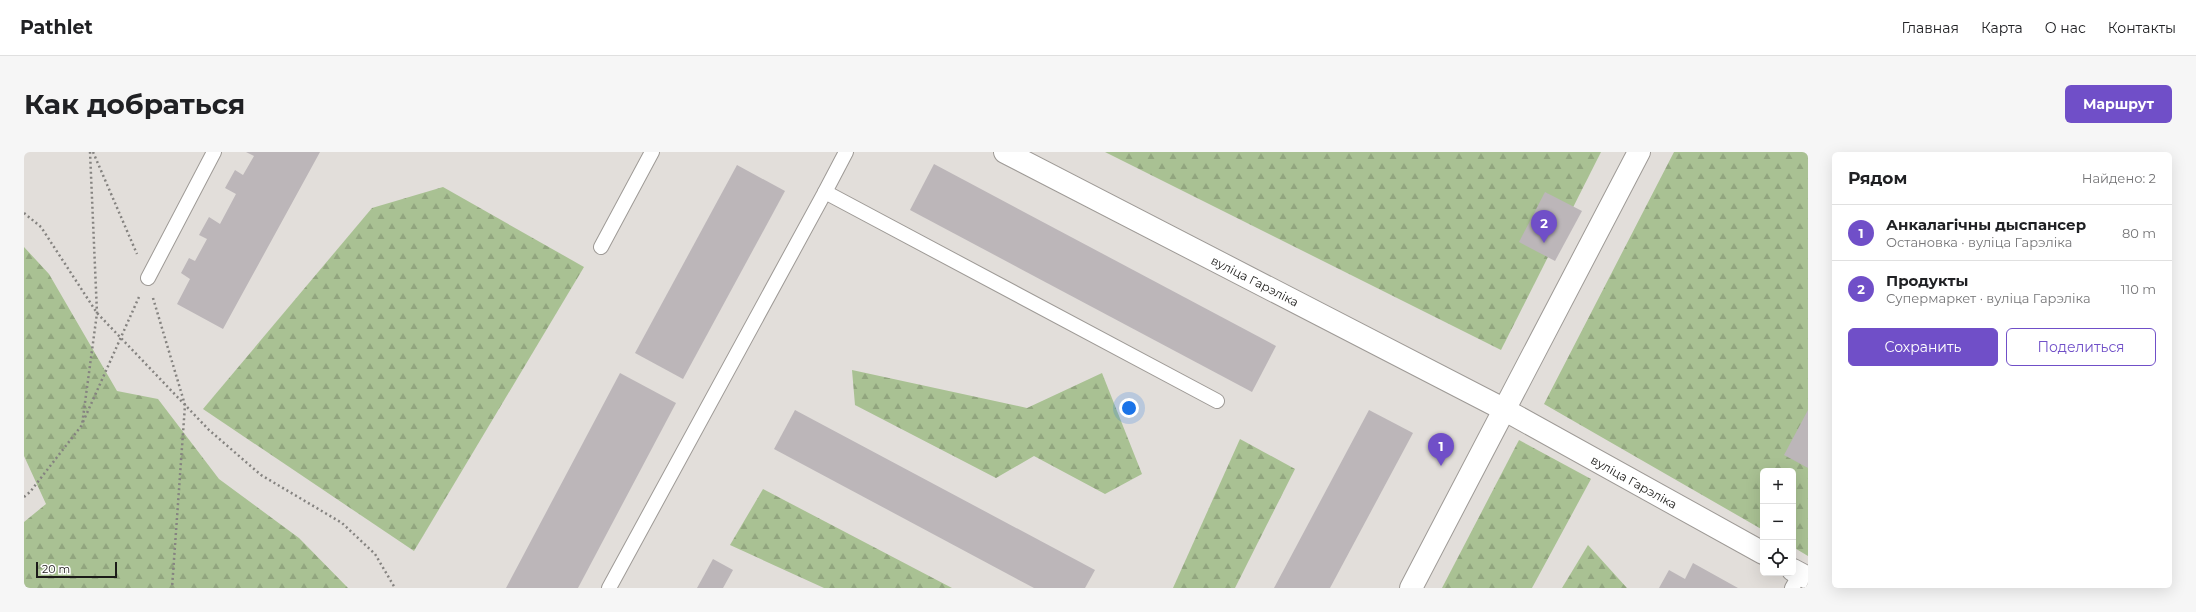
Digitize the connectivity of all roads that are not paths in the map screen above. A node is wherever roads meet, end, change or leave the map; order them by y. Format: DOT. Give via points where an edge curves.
graph roads {
  1 [pos="214,152"];
  2 [pos="652,152"];
  3 [pos="846,152"];
  4 [pos="1005,152"];
  5 [pos="1639,152"];
  6 [pos="825,192"];
  7 [pos="601,247"];
  8 [pos="148,278"];
  9 [pos="1217,401"];
  10 [pos="1505,410"];
  11 [pos="1760,551"];
  12 [pos="609,588"];
  13 [pos="1411,588"];
  1 -- 8 [label="lane"];
  2 -- 7 [label="lane"];
  3 -- 6 [label="lane"];
  4 -- 10 [label="street, вуліца Гарэліка"];
  5 -- 10 [label="street"];
  6 -- 9 [label="lane"];
  6 -- 12 [label="lane"];
  10 -- 11 [label="street, вуліца Гарэліка"];
  10 -- 13 [label="street"];
}
